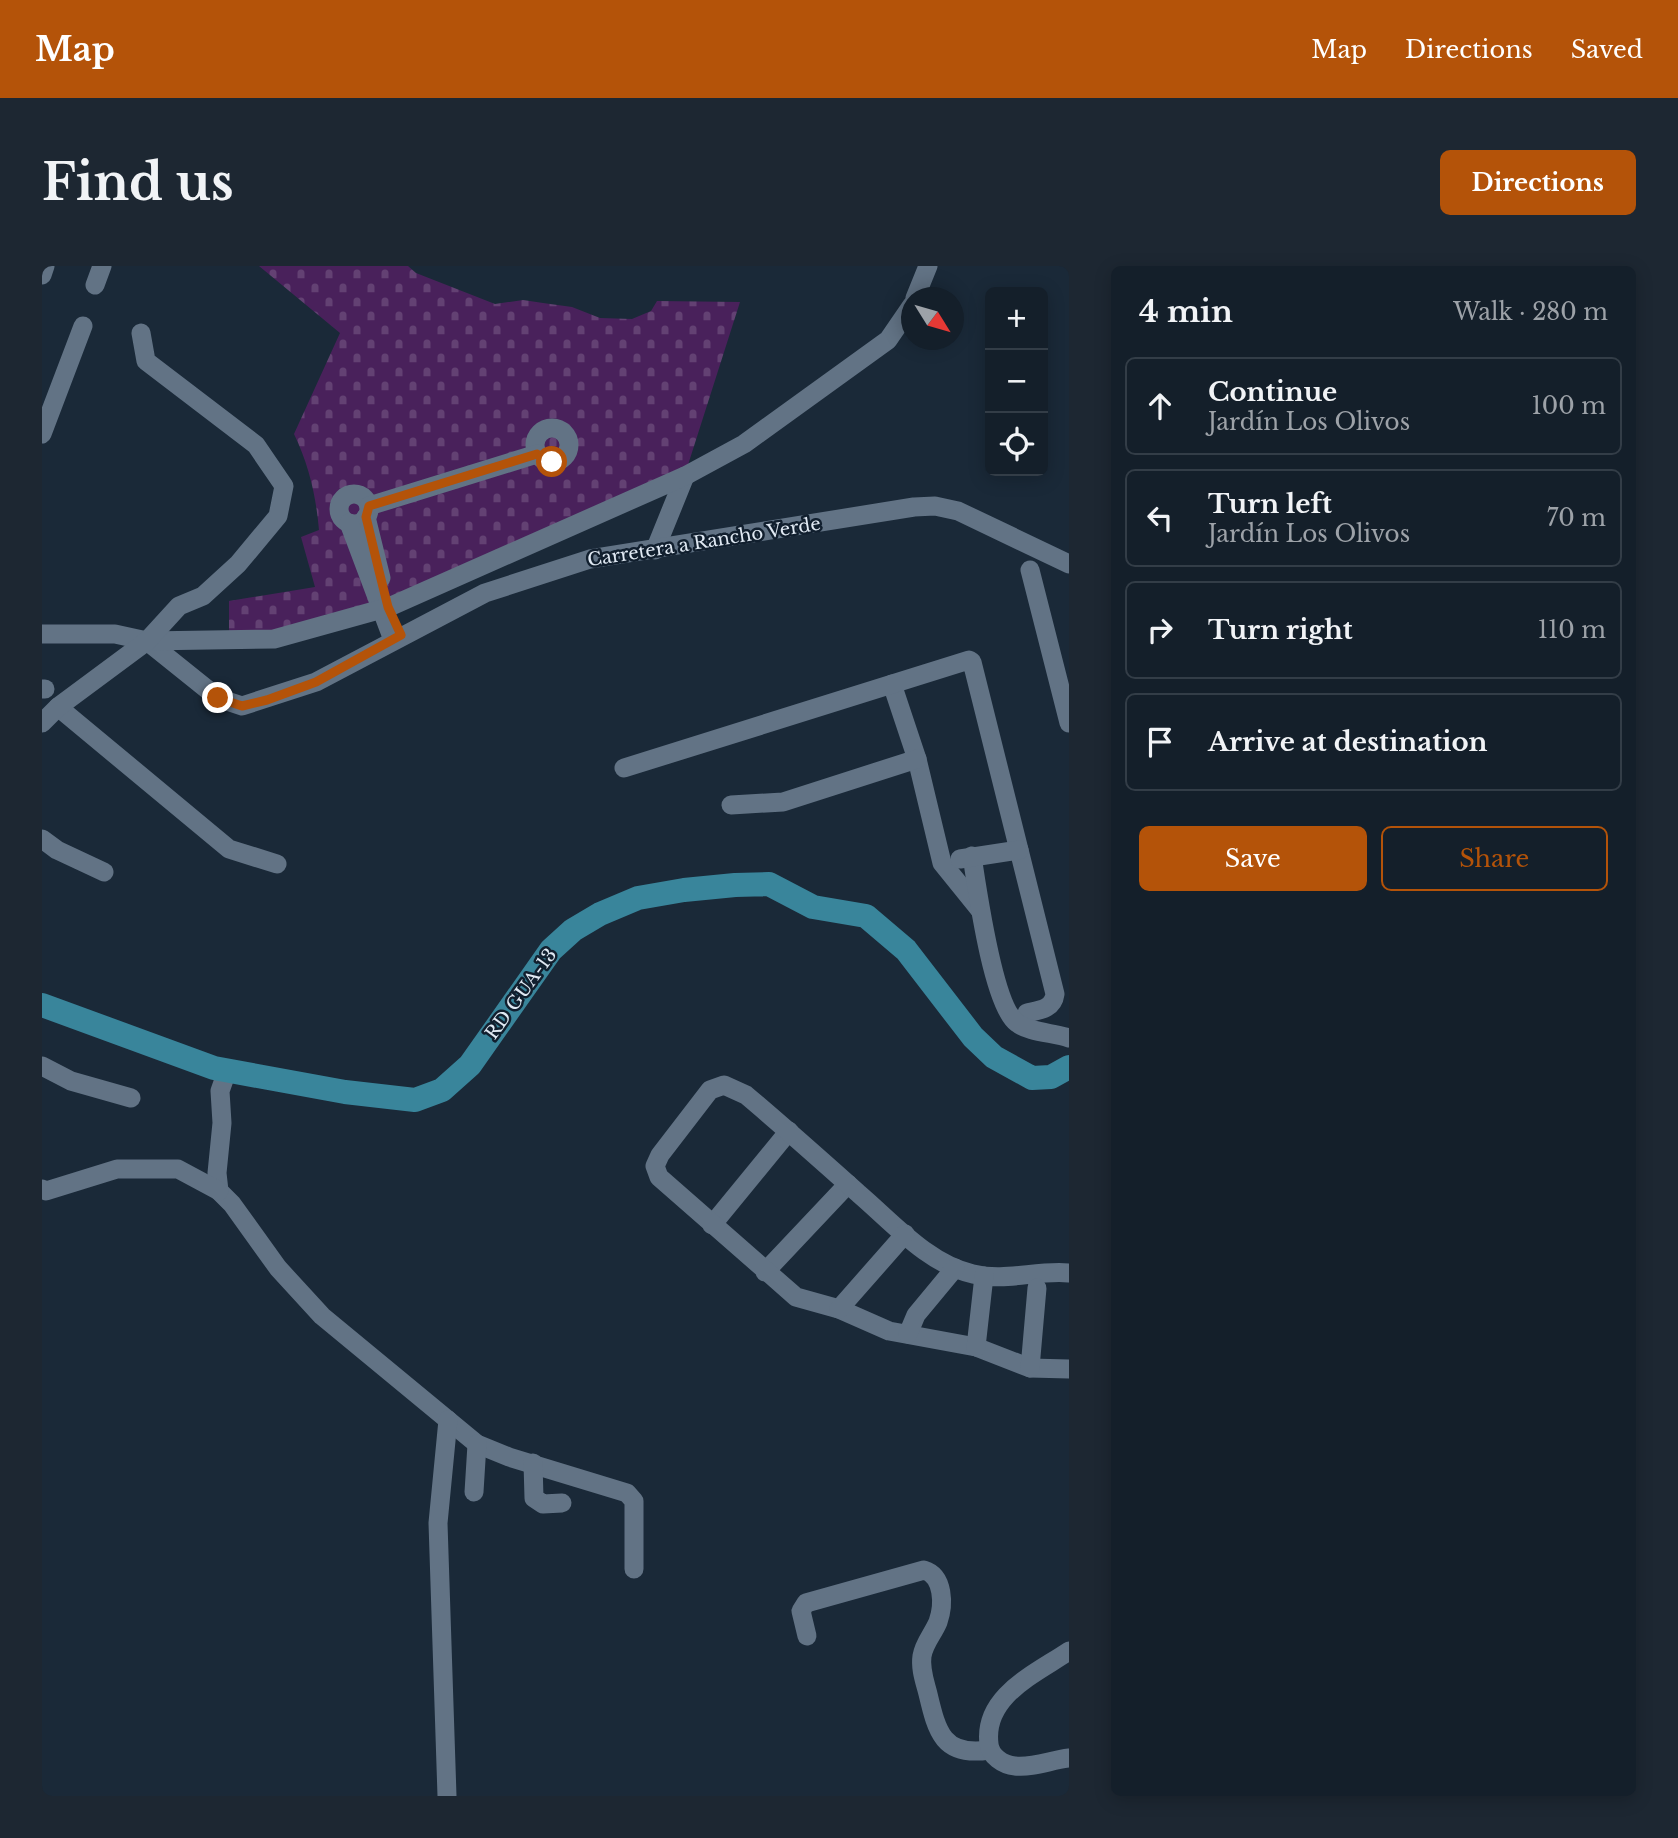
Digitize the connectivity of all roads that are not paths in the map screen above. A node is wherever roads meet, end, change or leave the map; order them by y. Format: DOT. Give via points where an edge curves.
graph roads {
  1 [pos="45,266"];
  2 [pos="928,266"];
  3 [pos="42,275"];
  4 [pos="919,287"];
  5 [pos="901,321"];
  6 [pos="83,326"];
  7 [pos="141,333"];
  8 [pos="43,430"];
  9 [pos="537,454"];
  10 [pos="685,476"];
  11 [pos="655,550"];
  12 [pos="1069,564"];
  13 [pos="1030,570"];
  14 [pos="385,608"];
  15 [pos="42,634"];
  16 [pos="397,638"];
  17 [pos="147,641"];
  18 [pos="892,684"];
  19 [pos="58,707"];
  20 [pos="42,723"];
  21 [pos="1069,723"];
  22 [pos="917,760"];
  23 [pos="624,768"];
  24 [pos="731,805"];
  25 [pos="42,839"];
  26 [pos="1019,850"];
  27 [pos="972,856"];
  28 [pos="942,863"];
  29 [pos="277,864"];
  30 [pos="104,872"];
  31 [pos="980,911"];
  32 [pos="42,1005"];
  33 [pos="1024,1026"];
  34 [pos="1069,1038"];
  35 [pos="42,1066"];
  36 [pos="1069,1067"];
  37 [pos="227,1071"];
  38 [pos="131,1098"];
  39 [pos="789,1131"];
  40 [pos="848,1184"];
  41 [pos="42,1189"];
  42 [pos="219,1191"];
  43 [pos="712,1225"];
  44 [pos="905,1234"];
  45 [pos="954,1268"];
  46 [pos="765,1272"];
  47 [pos="1069,1273"];
  48 [pos="984,1276"];
  49 [pos="1037,1288"];
  50 [pos="839,1309"];
  51 [pos="908,1334"];
  52 [pos="976,1347"];
  53 [pos="1030,1368"];
  54 [pos="1069,1369"];
  55 [pos="448,1420"];
  56 [pos="477,1444"];
  57 [pos="533,1463"];
  58 [pos="474,1492"];
  59 [pos="562,1503"];
  60 [pos="634,1569"];
  61 [pos="807,1636"];
  62 [pos="1069,1651"];
  63 [pos="989,1750"];
  64 [pos="1069,1758"];
  65 [pos="447,1796"];
  1 -- 3 [label="street"];
  2 -- 4 [label="street"];
  5 -- 10 [label="street" via="888,340 867,356 744,444"];
  6 -- 8 [label="street"];
  7 -- 17 [label="street" via="146,361 256,445 284,486 278,516 238,564 203,596 179,606"];
  9 -- 14 [label="street" via="361,515"];
  10 -- 11 [label="street"];
  10 -- 14 [label="street"];
  11 -- 12 [label="street, Carretera a Rancho Verde" via="935,506 958,511"];
  11 -- 16 [label="street, Carretera a Rancho Verde" via="590,559 485,593"];
  13 -- 21 [label="street"];
  14 -- 16 [label="street"];
  14 -- 17 [label="street" via="274,639"];
  15 -- 17 [label="street, Carretera a Rancho Verde" via="115,634"];
  16 -- 17 [label="street, Carretera a Rancho Verde" via="316,682 242,706 218,698"];
  17 -- 19 [label="street"];
  18 -- 22 [label="street"];
  18 -- 23 [label="street"];
  18 -- 26 [label="street" via="972,662"];
  19 -- 20 [label="street"];
  19 -- 29 [label="street" via="229,849"];
  22 -- 24 [label="street" via="783,802"];
  22 -- 28 [label="street"];
  25 -- 30 [label="street"];
  26 -- 27 [label="street"];
  26 -- 33 [label="street" via="1055,994 1048,1007 1026,1015"];
  27 -- 28 [label="street"];
  27 -- 31 [label="street"];
  28 -- 31 [label="street"];
  31 -- 33 [label="street" via="998,987 1011,1016"];
  32 -- 37 [label="main road, RD GUA-13"];
  33 -- 34 [label="street"];
  35 -- 38 [label="street" via="71,1081"];
  36 -- 37 [label="main road, RD GUA-13" via="1051,1077 1032,1078 995,1057 973,1037 906,950 866,916 813,908 769,884 638,898 582,925 551,950 470,1065 442,1090 415,1100"];
  37 -- 42 [label="street" via="220,1091"];
  39 -- 40 [label="street"];
  39 -- 43 [label="street"];
  39 -- 43 [label="street" via="746,1095 724,1085 710,1090 655,1166 659,1177"];
  40 -- 44 [label="street"];
  40 -- 46 [label="street"];
  41 -- 42 [label="street" via="117,1169 178,1169"];
  42 -- 55 [label="street" via="322,1316"];
  43 -- 46 [label="street"];
  44 -- 45 [label="street"];
  44 -- 50 [label="street"];
  45 -- 48 [label="street"];
  45 -- 51 [label="street" via="916,1315"];
  46 -- 50 [label="street" via="796,1297"];
  47 -- 48 [label="street"];
  48 -- 52 [label="street"];
  49 -- 53 [label="street"];
  50 -- 51 [label="street" via="889,1331"];
  51 -- 52 [label="street"];
  52 -- 53 [label="street"];
  53 -- 54 [label="street"];
  55 -- 56 [label="street"];
  55 -- 65 [label="street" via="438,1522"];
  56 -- 57 [label="street"];
  56 -- 58 [label="street"];
  57 -- 59 [label="street" via="534,1498 543,1504"];
  57 -- 60 [label="street" via="627,1493 634,1501"];
  61 -- 63 [label="street" via="801,1611 806,1604 924,1570 931,1572 939,1582 940,1612 922,1664 936,1727 960,1750"];
  62 -- 63 [label="street" via="1008,1692 995,1708 989,1724"];
  63 -- 64 [label="street" via="1017,1767"];
}
